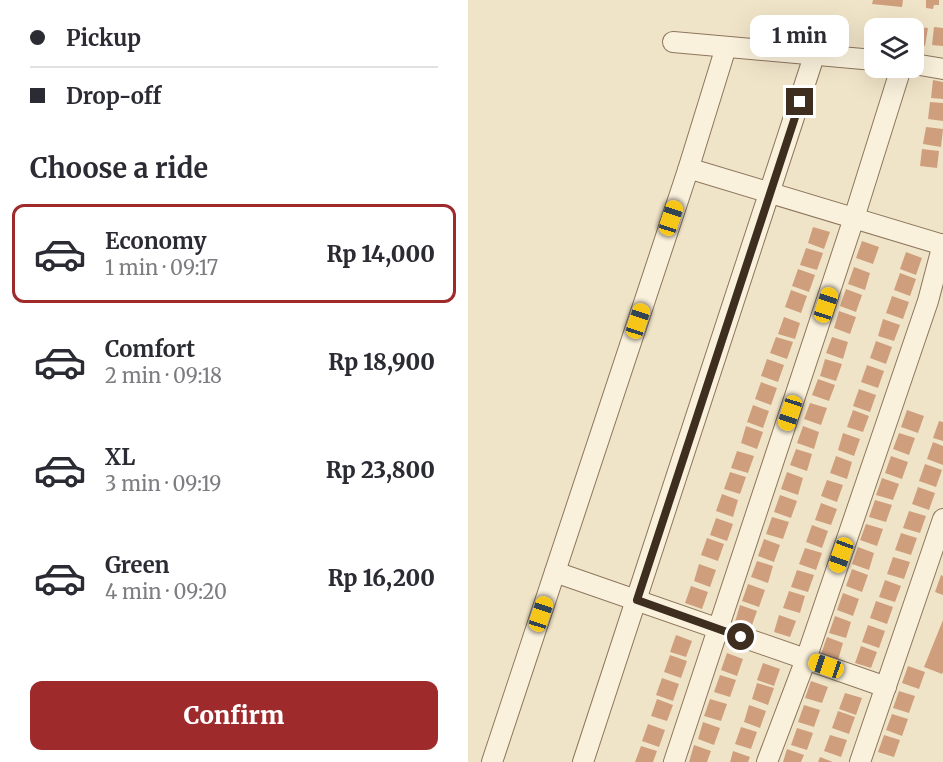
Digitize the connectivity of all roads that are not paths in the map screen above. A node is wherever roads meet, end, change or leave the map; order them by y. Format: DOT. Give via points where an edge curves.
graph roads {
  1 [pos="673,42"];
  2 [pos="726,47"];
  3 [pos="814,56"];
  4 [pos="864,59"];
  5 [pos="924,66"];
  6 [pos="943,69"];
  7 [pos="898,78"];
  8 [pos="688,170"];
  9 [pos="770,192"];
  10 [pos="854,218"];
  11 [pos="943,244"];
  12 [pos="943,519"];
  13 [pos="555,572"];
  14 [pos="637,600"];
  15 [pos="719,630"];
  16 [pos="806,659"];
  17 [pos="886,687"];
  18 [pos="492,762"];
  19 [pos="583,762"];
  20 [pos="674,762"];
  21 [pos="767,762"];
  22 [pos="860,762"];
  1 -- 2 [label="street"];
  2 -- 3 [label="street"];
  2 -- 8 [label="street"];
  3 -- 4 [label="street"];
  3 -- 9 [label="street"];
  5 -- 6 [label="street"];
  7 -- 10 [label="street"];
  8 -- 9 [label="street"];
  8 -- 13 [label="street"];
  9 -- 10 [label="street"];
  9 -- 14 [label="street"];
  10 -- 11 [label="street"];
  10 -- 15 [label="street"];
  11 -- 16 [label="street" via="928,300"];
  12 -- 17 [label="street"];
  13 -- 14 [label="street"];
  13 -- 18 [label="street"];
  14 -- 15 [label="street"];
  14 -- 19 [label="street"];
  15 -- 16 [label="street"];
  15 -- 20 [label="street"];
  16 -- 17 [label="street"];
  16 -- 21 [label="street"];
  17 -- 22 [label="street"];
}
